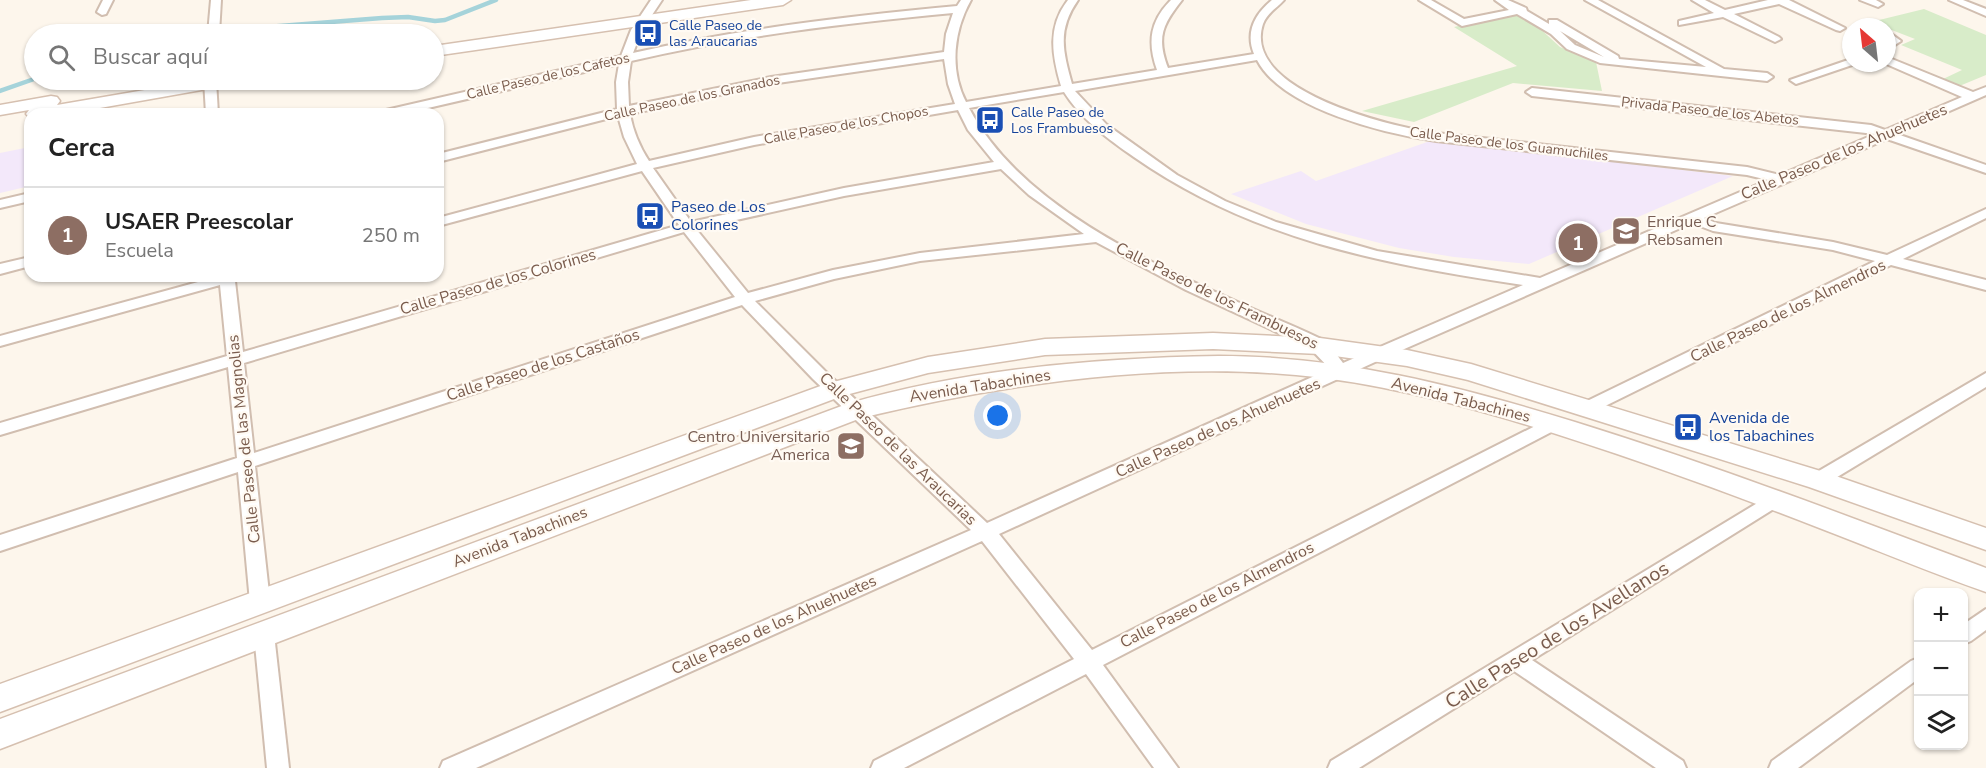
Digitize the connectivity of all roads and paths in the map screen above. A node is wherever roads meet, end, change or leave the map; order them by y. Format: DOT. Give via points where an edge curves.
graph roads {
  1 [pos="108,0"];
  2 [pos="218,0"];
  3 [pos="722,0"];
  4 [pos="783,0"];
  5 [pos="1073,0"];
  6 [pos="1177,0"];
  7 [pos="1279,0"];
  8 [pos="1424,0"];
  9 [pos="1500,0"];
  10 [pos="1590,0"];
  11 [pos="1697,0"];
  12 [pos="1781,0"];
  13 [pos="1865,0"];
  14 [pos="1954,0"];
  15 [pos="964,4"];
  16 [pos="1878,4"];
  17 [pos="1521,6"];
  18 [pos="648,11"];
  19 [pos="102,12"];
  20 [pos="1724,13"];
  21 [pos="1986,13"];
  22 [pos="1683,23"];
  23 [pos="215,24"];
  24 [pos="1840,28"];
  25 [pos="1775,39"];
  26 [pos="444,42"];
  27 [pos="444,49"];
  28 [pos="949,55"];
  29 [pos="1260,56"];
  30 [pos="625,58"];
  31 [pos="1896,64"];
  32 [pos="1842,65"];
  33 [pos="1163,71"];
  34 [pos="1725,73"];
  35 [pos="1767,77"];
  36 [pos="1796,80"];
  37 [pos="1068,89"];
  38 [pos="118,90"];
  39 [pos="162,90"];
  40 [pos="211,90"];
  41 [pos="1986,91"];
  42 [pos="1532,92"];
  43 [pos="1973,97"];
  44 [pos="960,106"];
  45 [pos="67,108"];
  46 [pos="212,108"];
  47 [pos="412,108"];
  48 [pos="0,110"];
  49 [pos="623,111"];
  50 [pos="24,116"];
  51 [pos="0,120"];
  52 [pos="1887,134"];
  53 [pos="444,156"];
  54 [pos="1003,165"];
  55 [pos="645,166"];
  56 [pos="1986,169"];
  57 [pos="1779,179"];
  58 [pos="24,198"];
  59 [pos="0,204"];
  60 [pos="1986,213"];
  61 [pos="1691,218"];
  62 [pos="444,220"];
  63 [pos="686,227"];
  64 [pos="1098,237"];
  65 [pos="1893,260"];
  66 [pos="24,263"];
  67 [pos="0,269"];
  68 [pos="213,282"];
  69 [pos="231,282"];
  70 [pos="1541,283"];
  71 [pos="1986,285"];
  72 [pos="743,299"];
  73 [pos="0,341"];
  74 [pos="1320,346"];
  75 [pos="1380,353"];
  76 [pos="236,359"];
  77 [pos="1341,372"];
  78 [pos="1986,379"];
  79 [pos="835,390"];
  80 [pos="1589,407"];
  81 [pos="856,410"];
  82 [pos="1553,424"];
  83 [pos="0,429"];
  84 [pos="1671,447"];
  85 [pos="246,462"];
  86 [pos="1818,480"];
  87 [pos="1774,500"];
  88 [pos="985,532"];
  89 [pos="1986,539"];
  90 [pos="0,543"];
  91 [pos="1986,580"];
  92 [pos="260,602"];
  93 [pos="1986,618"];
  94 [pos="1968,631"];
  95 [pos="264,634"];
  96 [pos="1090,660"];
  97 [pos="1516,661"];
  98 [pos="1914,670"];
  99 [pos="0,698"];
  100 [pos="0,734"];
  101 [pos="278,768"];
  102 [pos="451,768"];
  103 [pos="882,768"];
  104 [pos="1167,768"];
  105 [pos="1339,768"];
  106 [pos="1675,768"];
  107 [pos="1780,768"];
  1 -- 19 [label="street"];
  2 -- 23 [label="street"];
  3 -- 18 [label="street"];
  4 -- 18 [label="street"];
  5 -- 37 [label="street" via="1062,13 1056,45"];
  6 -- 33 [label="street" via="1164,12 1156,32 1155,51"];
  7 -- 29 [label="street" via="1263,12 1254,33"];
  8 -- 17 [label="street" via="1462,22"];
  9 -- 17 [label="street"];
  10 -- 34 [label="street"];
  11 -- 20 [label="street"];
  12 -- 20 [label="street"];
  12 -- 24 [label="street"];
  13 -- 16 [label="street"];
  14 -- 21 [label="street"];
  15 -- 28 [label="street, Calle Paseo de los Frambuesos" via="952,32"];
  15 -- 30 [label="street, Calle Paseo de los Cafetos" via="764,32"];
  17 -- 34 [label="street" via="1580,53 1604,61"];
  18 -- 26 [label="street"];
  18 -- 27 [label="street"];
  18 -- 30 [label="street, Calle Paseo de las Araucarias"];
  20 -- 22 [label="street"];
  20 -- 25 [label="street"];
  28 -- 44 [label="street, Calle Paseo de los Frambuesos" via="951,81"];
  28 -- 49 [label="street, Calle Paseo de los Granados" via="758,83"];
  29 -- 33 [label="street, Calle Paseo de los Chopos"];
  29 -- 57 [label="street, Calle Paseo de los Guamuchiles" via="1277,77 1302,95 1345,115 1387,128 1442,138 1747,171"];
  30 -- 47 [label="street, Calle Paseo de los Cafetos"];
  30 -- 49 [label="street, Calle Paseo de las Araucarias" via="621,84"];
  31 -- 43 [label="street"];
  32 -- 36 [label="street"];
  33 -- 37 [label="street, Calle Paseo de los Chopos"];
  34 -- 35 [label="street"];
  37 -- 44 [label="street, Calle Paseo de los Chopos"];
  37 -- 70 [label="street" via="1099,126 1152,166 1218,203 1261,221 1383,258"];
  38 -- 48 [label="street"];
  39 -- 45 [label="street"];
  40 -- 46 [label="street"];
  41 -- 43 [label="street, Calle Paseo de los Ahuehuetes"];
  42 -- 52 [label="street, Privada Paseo de los Abetos" via="1871,129"];
  43 -- 52 [label="street, Calle Paseo de los Ahuehuetes"];
  44 -- 54 [label="street, Calle Paseo de los Frambuesos"];
  44 -- 55 [label="street, Calle Paseo de los Chopos" via="754,141"];
  49 -- 53 [label="street, Calle Paseo de los Granados"];
  49 -- 55 [label="street, Calle Paseo de las Araucarias" via="630,138"];
  50 -- 51 [label="street"];
  52 -- 56 [label="street, Privada Paseo de los Abetos"];
  52 -- 57 [label="street, Calle Paseo de los Ahuehuetes"];
  54 -- 63 [label="street, Calle Paseo de los Colorines" via="782,203"];
  54 -- 64 [label="street, Calle Paseo de los Frambuesos" via="1045,202"];
  55 -- 62 [label="street, Calle Paseo de los Chopos"];
  55 -- 63 [label="street, Calle Paseo de las Araucarias"];
  57 -- 61 [label="street, Calle Paseo de los Ahuehuetes"];
  58 -- 59 [label="street"];
  60 -- 65 [label="street, Calle Paseo de los Almendros"];
  61 -- 65 [label="street" via="1713,227"];
  61 -- 70 [label="street, Calle Paseo de los Ahuehuetes"];
  63 -- 72 [label="street, Calle Paseo de las Araucarias"];
  63 -- 76 [label="street, Calle Paseo de los Colorines"];
  64 -- 72 [label="street, Calle Paseo de los Castaños" via="920,257"];
  64 -- 74 [label="street, Calle Paseo de los Frambuesos" via="1189,286"];
  65 -- 71 [label="street"];
  65 -- 80 [label="street, Calle Paseo de los Almendros"];
  66 -- 67 [label="street"];
  68 -- 73 [label="street"];
  69 -- 76 [label="street, Calle Paseo de las Magnolias"];
  70 -- 75 [label="street, Calle Paseo de los Ahuehuetes"];
  72 -- 79 [label="street, Calle Paseo de las Araucarias"];
  72 -- 85 [label="street, Calle Paseo de los Castaños"];
  74 -- 75 [label="street, Avenida Tabachines"];
  74 -- 77 [label="street, Calle Paseo de los Frambuesos"];
  74 -- 79 [label="street, Avenida Tabachines" via="1213,341 1045,347 928,365"];
  75 -- 77 [label="street, Calle Paseo de los Ahuehuetes"];
  75 -- 80 [label="street, Avenida Tabachines" via="1471,372"];
  76 -- 83 [label="street, Calle Paseo de los Colorines"];
  76 -- 85 [label="street, Calle Paseo de las Magnolias"];
  77 -- 81 [label="street, Avenida Tabachines" via="1244,364 1150,365 982,383"];
  77 -- 82 [label="street, Avenida Tabachines" via="1485,403"];
  77 -- 88 [label="street, Calle Paseo de los Ahuehuetes"];
  78 -- 86 [label="street"];
  79 -- 81 [label="street, Calle Paseo de las Araucarias"];
  79 -- 92 [label="street, Avenida Tabachines"];
  80 -- 84 [label="street, Avenida Tabachines"];
  81 -- 88 [label="street, Calle Paseo de las Araucarias"];
  81 -- 95 [label="street, Avenida Tabachines"];
  82 -- 84 [label="street, Avenida Tabachines"];
  82 -- 96 [label="street, Calle Paseo de los Almendros"];
  84 -- 86 [label="street, Avenida Tabachines"];
  84 -- 87 [label="street, Avenida Tabachines"];
  85 -- 90 [label="street, Calle Paseo de los Castaños"];
  85 -- 92 [label="street, Calle Paseo de las Magnolias"];
  86 -- 89 [label="street, Avenida Tabachines"];
  87 -- 91 [label="street, Avenida Tabachines"];
  87 -- 97 [label="street, Calle Paseo de los Avellanos"];
  88 -- 96 [label="street, Calle Paseo de las Araucarias"];
  88 -- 102 [label="street, Calle Paseo de los Ahuehuetes"];
  92 -- 99 [label="street, Avenida Tabachines"];
  93 -- 94 [label="street"];
  95 -- 100 [label="street, Avenida Tabachines"];
  95 -- 101 [label="street"];
  96 -- 103 [label="street, Calle Paseo de los Almendros"];
  96 -- 104 [label="street, Calle Paseo de las Araucarias"];
  97 -- 105 [label="street, Calle Paseo de los Avellanos"];
  97 -- 106 [label="street"];
  98 -- 107 [label="street"];
}
